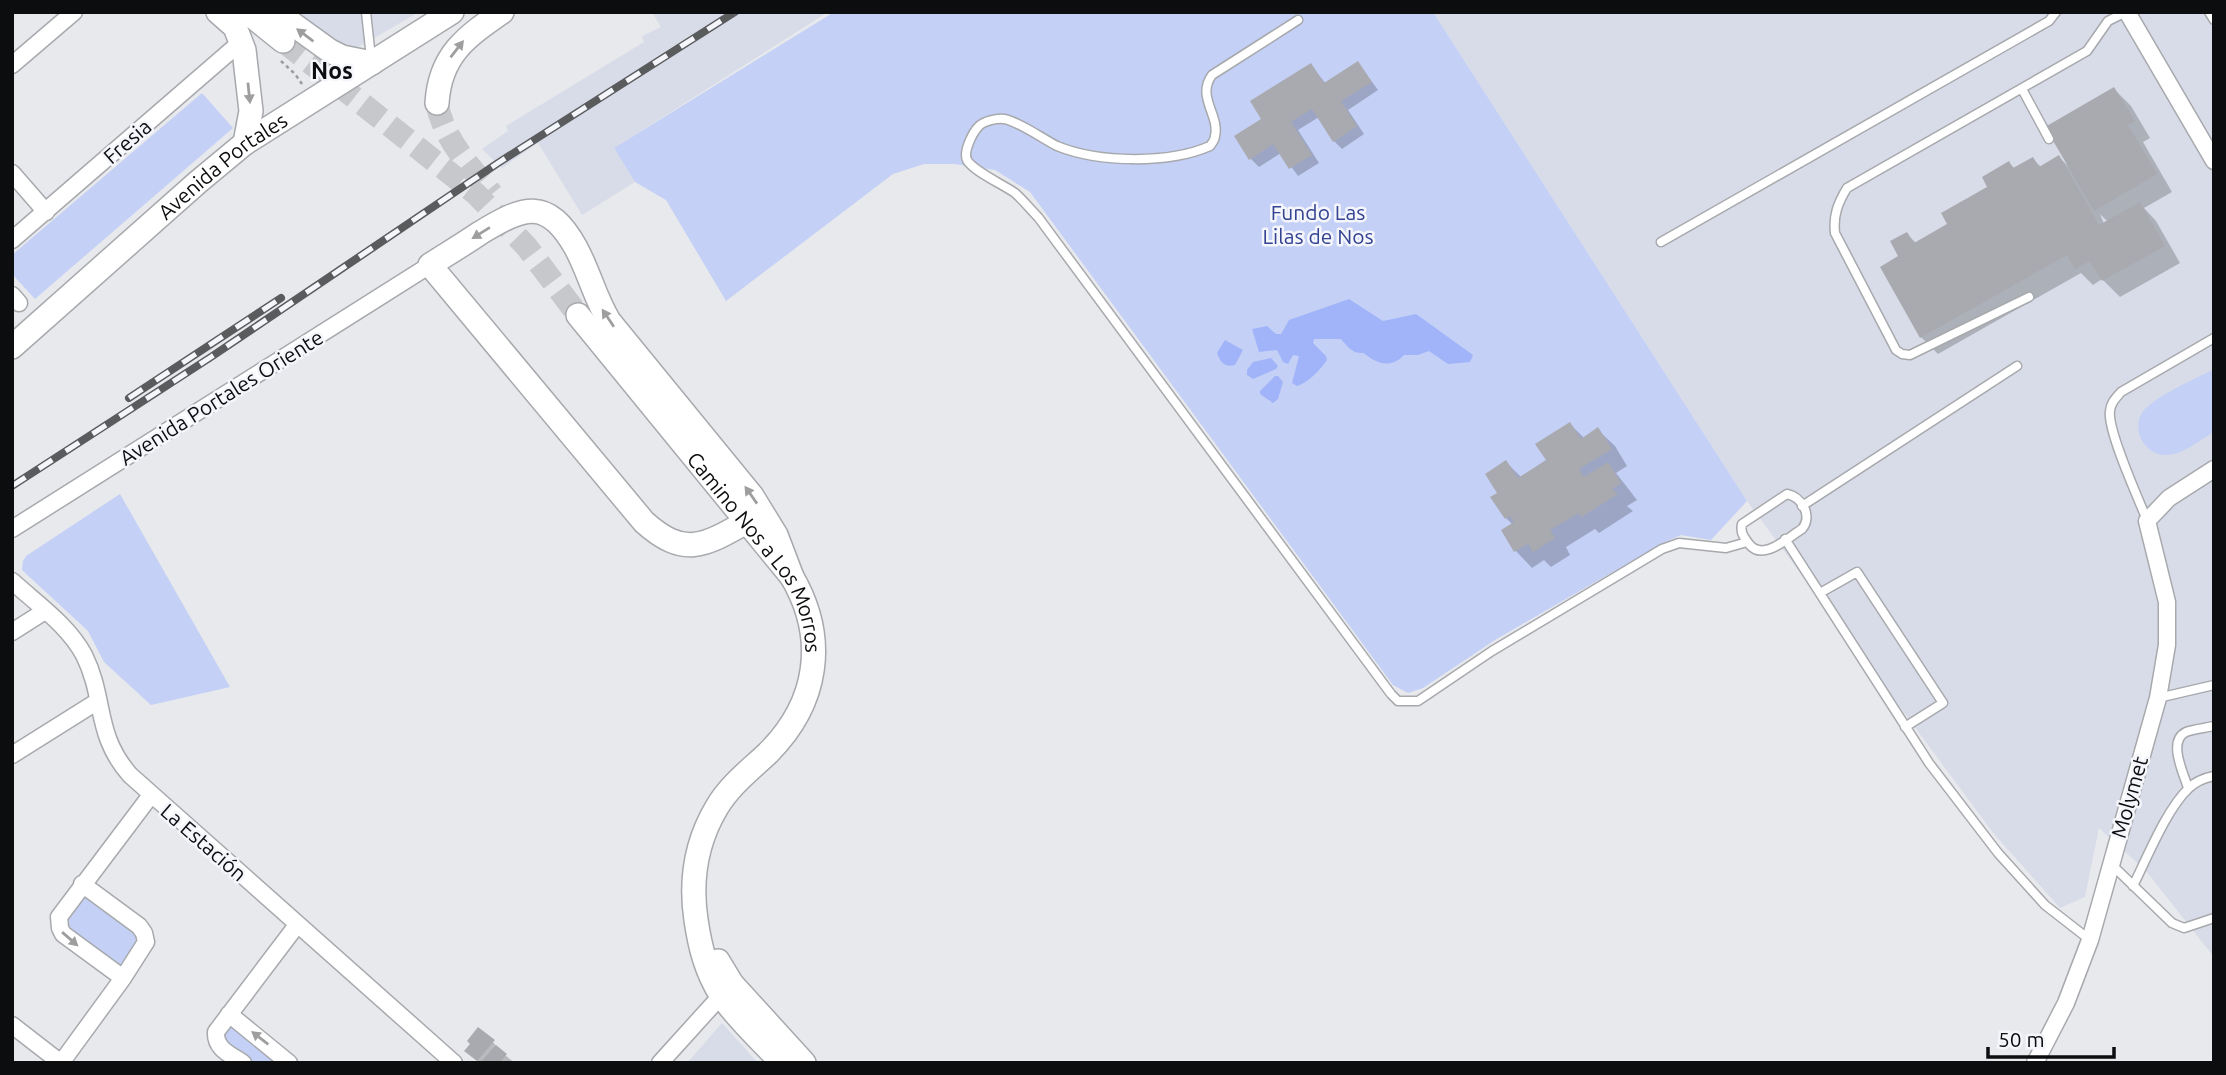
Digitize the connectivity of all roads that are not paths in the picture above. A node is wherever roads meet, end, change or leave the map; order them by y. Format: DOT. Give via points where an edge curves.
graph roads {
  1 [pos="74,12"];
  2 [pos="218,12"];
  3 [pos="247,12"];
  4 [pos="276,12"];
  5 [pos="366,12"];
  6 [pos="452,12"];
  7 [pos="502,12"];
  8 [pos="2056,12"];
  9 [pos="2127,12"];
  10 [pos="2209,12"];
  11 [pos="1298,20"];
  12 [pos="2214,20"];
  13 [pos="242,41"];
  14 [pos="280,50"];
  15 [pos="372,63"];
  16 [pos="12,65"];
  17 [pos="2022,89"];
  18 [pos="437,103"];
  19 [pos="2049,139"];
  20 [pos="245,143"];
  21 [pos="2214,161"];
  22 [pos="12,173"];
  23 [pos="46,212"];
  24 [pos="12,240"];
  25 [pos="1661,242"];
  26 [pos="430,265"];
  27 [pos="2029,297"];
  28 [pos="578,315"];
  29 [pos="2214,338"];
  30 [pos="12,347"];
  31 [pos="2017,366"];
  32 [pos="2214,469"];
  33 [pos="1802,506"];
  34 [pos="746,522"];
  35 [pos="2147,522"];
  36 [pos="12,529"];
  37 [pos="1785,539"];
  38 [pos="1747,542"];
  39 [pos="792,577"];
  40 [pos="12,581"];
  41 [pos="1820,593"];
  42 [pos="45,611"];
  43 [pos="12,632"];
  44 [pos="2214,685"];
  45 [pos="2158,698"];
  46 [pos="98,701"];
  47 [pos="2214,726"];
  48 [pos="1905,727"];
  49 [pos="12,755"];
  50 [pos="2214,776"];
  51 [pos="2188,788"];
  52 [pos="151,795"];
  53 [pos="2110,863"];
  54 [pos="82,884"];
  55 [pos="2133,886"];
  56 [pos="2211,920"];
  57 [pos="297,925"];
  58 [pos="2214,929"];
  59 [pos="2090,940"];
  60 [pos="123,978"];
  61 [pos="727,990"];
  62 [pos="229,1013"];
  63 [pos="12,1025"];
  64 [pos="664,1062"];
  65 [pos="61,1063"];
  66 [pos="243,1063"];
  67 [pos="289,1063"];
  68 [pos="454,1063"];
  69 [pos="782,1063"];
  70 [pos="804,1063"];
  71 [pos="2035,1063"];
  1 -- 16 [label="street"];
  2 -- 13 [label="main road" via="236,27"];
  3 -- 14 [label="main road"];
  15 -- 4 [label="main road, one-way" via="330,51"];
  5 -- 15 [label="lane"];
  6 -- 15 [label="main road, Avenida Portales"];
  18 -- 7 [label="main road, one-way" via="451,55"];
  8 -- 25 [label="lane" via="2049,21"];
  9 -- 17 [label="lane" via="2108,20 2087,51"];
  9 -- 21 [label="street"];
  10 -- 12 [label="lane"];
  11 -- 38 [label="lane" via="1212,75 1206,92 1216,134 1210,146 1194,153 1166,158 1098,157 1059,146 1004,119 978,127 965,151 966,159 1017,195 1038,217 1391,694 1398,701 1418,701 1662,549 1679,543 1726,548"];
  13 -- 20 [label="main road, one-way" via="251,111"];
  13 -- 23 [label="street, Fresia"];
  15 -- 20 [label="main road, Avenida Portales"];
  17 -- 19 [label="lane"];
  17 -- 27 [label="lane" via="1847,188 1834,219 1835,233 1902,354 1910,355"];
  20 -- 30 [label="main road, Avenida Portales"];
  22 -- 23 [label="street"];
  23 -- 24 [label="street, Fresia"];
  26 -- 34 [label="main road" via="656,532 677,544 695,546"];
  26 -- 36 [label="street, Avenida Portales Oriente"];
  39 -- 26 [label="main road, one-way" via="776,535 752,496 609,321 576,249 552,218 534,212 510,214"];
  28 -- 34 [label="main road, Camino Nos a Los Morros"];
  29 -- 35 [label="lane" via="2113,401 2109,413 2115,435"];
  31 -- 33 [label="lane"];
  32 -- 35 [label="street" via="2169,498"];
  33 -- 37 [label="lane" via="1808,516 1806,524"];
  33 -- 38 [label="lane" via="1787,494 1746,519 1741,529"];
  34 -- 39 [label="main road, Camino Nos a Los Morros"];
  35 -- 45 [label="street, Molymet" via="2166,602 2166,645"];
  37 -- 38 [label="lane" via="1760,552"];
  37 -- 41 [label="lane"];
  39 -- 61 [label="main road, Camino Nos a Los Morros" via="812,629 811,679 801,708 782,737 729,790 709,822 695,862 696,921"];
  40 -- 42 [label="street, La Estación"];
  41 -- 48 [label="lane"];
  41 -- 48 [label="lane" via="1857,572 1943,704"];
  42 -- 43 [label="street"];
  42 -- 46 [label="street, La Estación" via="84,655"];
  44 -- 45 [label="lane"];
  45 -- 53 [label="street, Molymet"];
  46 -- 49 [label="street"];
  46 -- 52 [label="street, La Estación" via="115,756"];
  47 -- 51 [label="lane" via="2179,738 2176,746"];
  48 -- 59 [label="lane" via="1998,853 2045,905"];
  50 -- 51 [label="lane"];
  51 -- 55 [label="lane"];
  52 -- 54 [label="street"];
  52 -- 57 [label="street, La Estación"];
  53 -- 55 [label="lane"];
  53 -- 59 [label="street, Molymet"];
  54 -- 60 [label="street" via="144,933 144,947"];
  54 -- 60 [label="street, one-way" via="61,912 60,928"];
  55 -- 56 [label="lane" via="2183,928"];
  56 -- 58 [label="lane"];
  57 -- 62 [label="street"];
  57 -- 68 [label="street, La Estación"];
  59 -- 71 [label="street, Molymet" via="2066,1003"];
  60 -- 65 [label="street"];
  61 -- 64 [label="street"];
  61 -- 69 [label="main road, Camino Nos a Los Morros"];
  61 -- 70 [label="main road, Camino Nos a Los Morros"];
  62 -- 66 [label="street" via="216,1040"];
  67 -- 62 [label="street, one-way"];
  63 -- 65 [label="street"];
}
